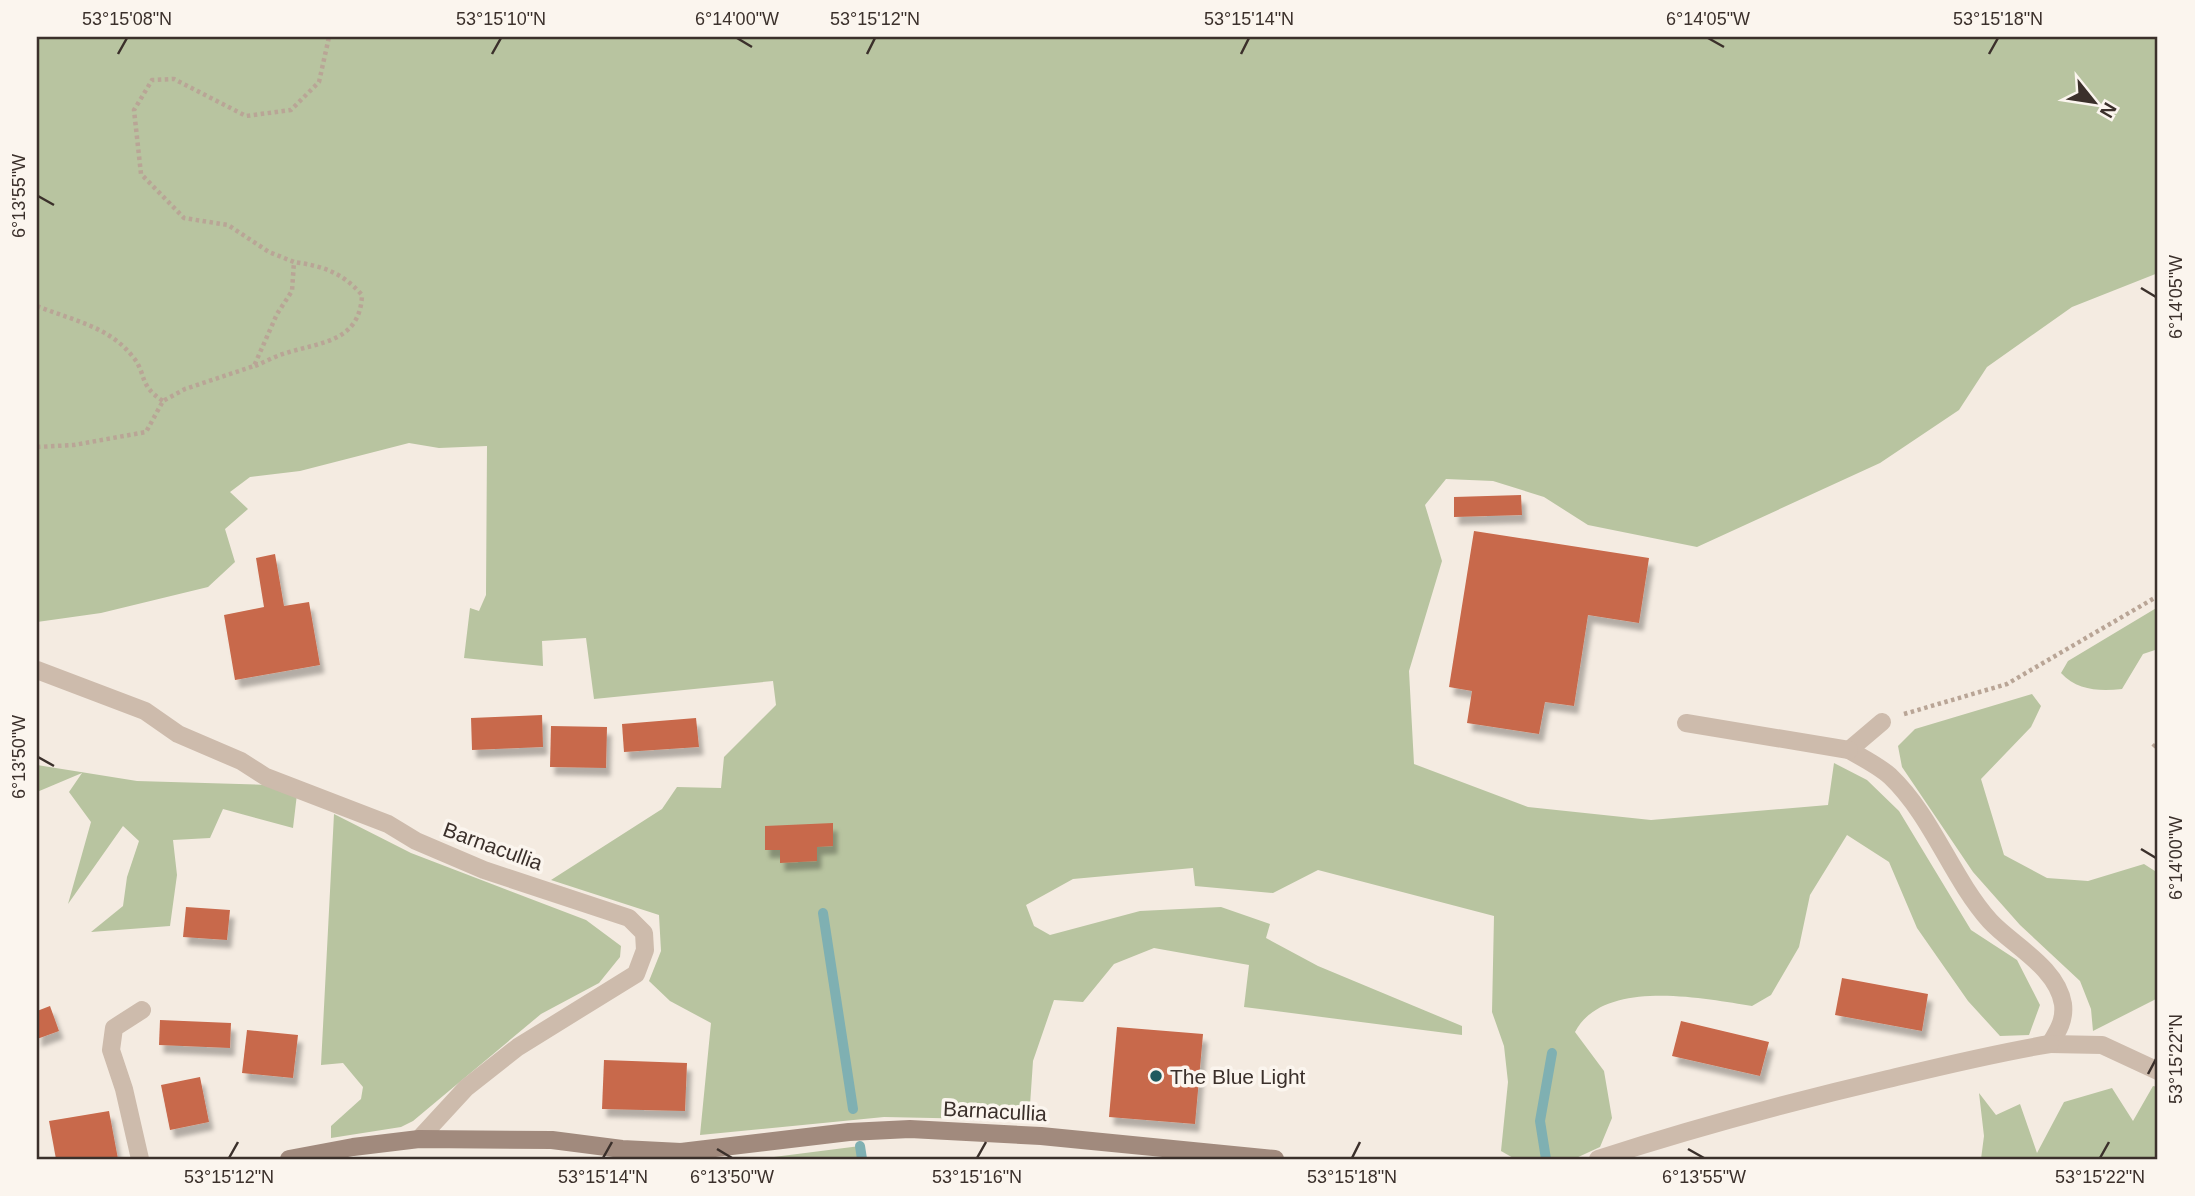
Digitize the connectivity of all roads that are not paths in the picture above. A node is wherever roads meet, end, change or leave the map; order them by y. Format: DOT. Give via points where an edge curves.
graph roads {
  1 [pos="37,670"];
  2 [pos="1882,722"];
  3 [pos="1686,723"];
  4 [pos="1849,750"];
  5 [pos="142,1010"];
  6 [pos="2050,1044"];
  7 [pos="2158,1071"];
  8 [pos="419,1139"];
  9 [pos="140,1159"];
  10 [pos="289,1159"];
  11 [pos="1275,1159"];
  12 [pos="1598,1159"];
  1 -- 8 [label="street, Barnacullia" via="145,711 178,734 301,793 388,824 484,870 629,918 644,933 645,950 636,974 518,1047 466,1088"];
  2 -- 4 [label="street"];
  3 -- 4 [label="street"];
  4 -- 6 [label="street" via="1889,775 1918,808 1962,885 1992,923 2042,965 2063,1002 2062,1025"];
  5 -- 9 [label="street" via="114,1028 111,1050"];
  6 -- 7 [label="street" via="2102,1045"];
  6 -- 12 [label="street" via="1978,1055 1815,1095"];
  8 -- 10 [label="street, Barnacullia"];
  8 -- 11 [label="street, Barnacullia" via="552,1140 681,1152 910,1129 1041,1136"];
}
